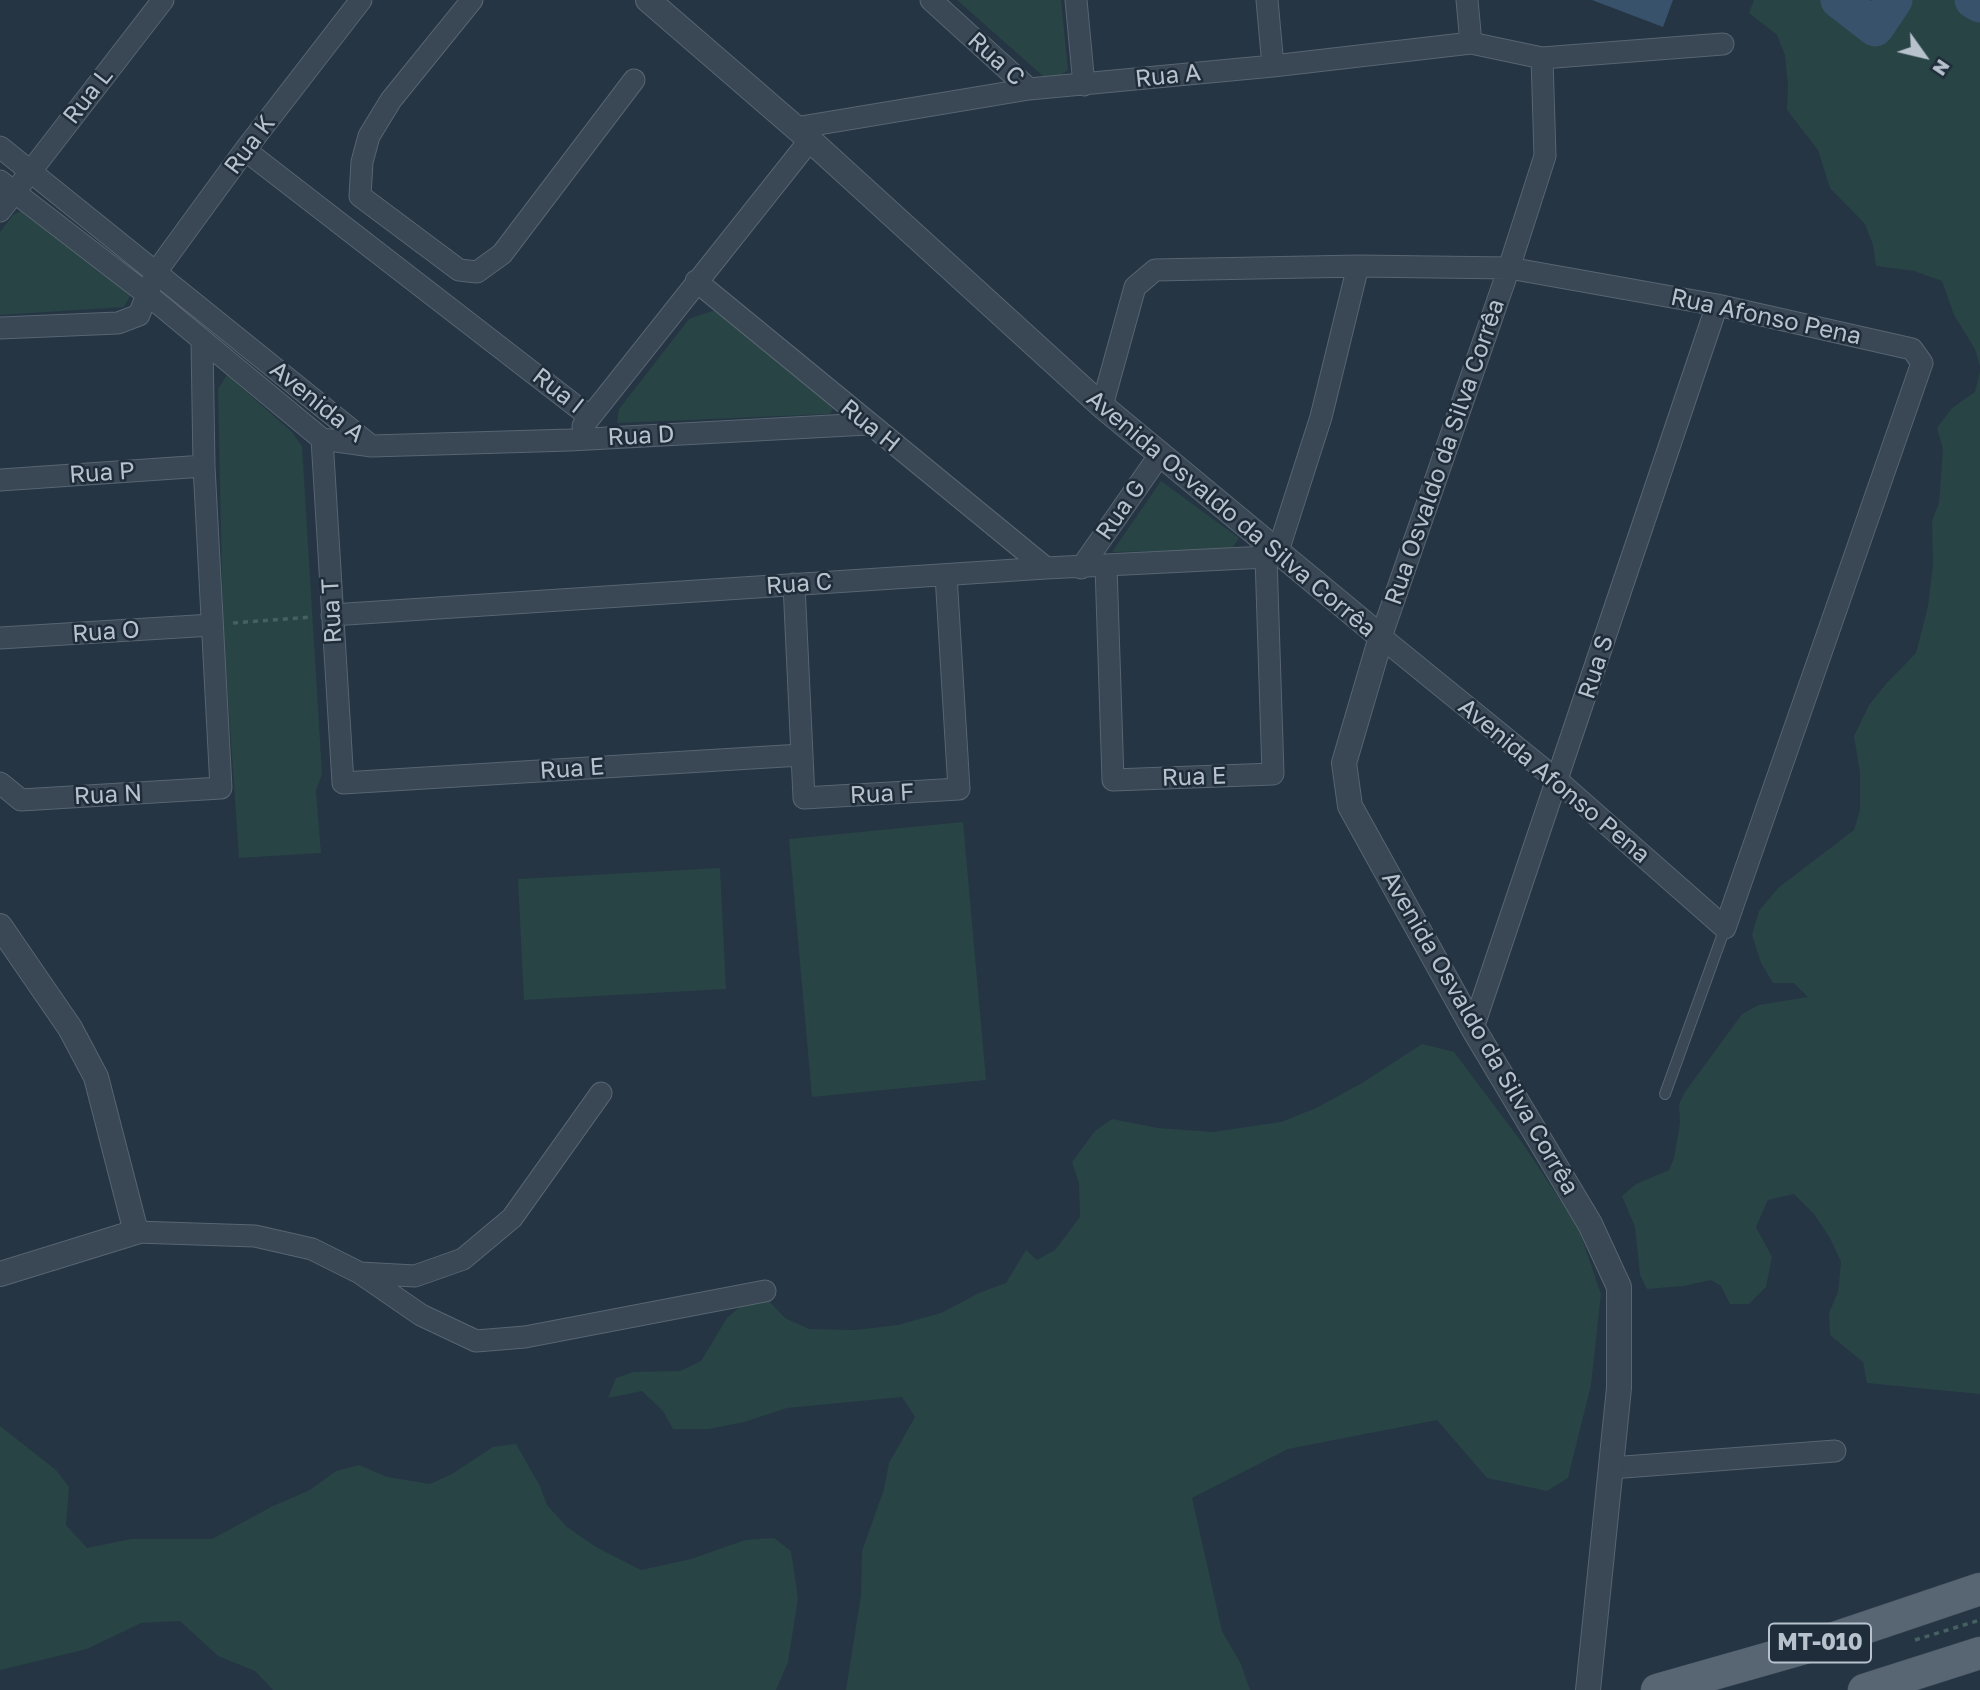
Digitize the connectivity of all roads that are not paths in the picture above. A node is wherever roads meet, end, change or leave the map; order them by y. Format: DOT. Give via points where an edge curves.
graph roads {
  1 [pos="163,0"];
  2 [pos="360,0"];
  3 [pos="472,0"];
  4 [pos="648,0"];
  5 [pos="931,0"];
  6 [pos="1076,0"];
  7 [pos="1267,0"];
  8 [pos="1466,0"];
  9 [pos="1471,43"];
  10 [pos="1723,44"];
  11 [pos="1542,58"];
  12 [pos="1273,66"];
  13 [pos="634,80"];
  14 [pos="1084,85"];
  15 [pos="1029,89"];
  16 [pos="802,134"];
  17 [pos="0,147"];
  18 [pos="245,150"];
  19 [pos="31,171"];
  20 [pos="7,187"];
  21 [pos="0,211"];
  22 [pos="1358,267"];
  23 [pos="1509,268"];
  24 [pos="156,272"];
  25 [pos="696,281"];
  26 [pos="148,295"];
  27 [pos="1717,305"];
  28 [pos="0,328"];
  29 [pos="202,341"];
  30 [pos="1102,406"];
  31 [pos="590,417"];
  32 [pos="868,424"];
  33 [pos="322,439"];
  34 [pos="570,440"];
  35 [pos="372,446"];
  36 [pos="1161,453"];
  37 [pos="204,466"];
  38 [pos="0,480"];
  39 [pos="1272,554"];
  40 [pos="1106,566"];
  41 [pos="1046,568"];
  42 [pos="1081,568"];
  43 [pos="946,575"];
  44 [pos="794,584"];
  45 [pos="332,615"];
  46 [pos="212,625"];
  47 [pos="1381,637"];
  48 [pos="0,639"];
  49 [pos="801,755"];
  50 [pos="1558,781"];
  51 [pos="343,783"];
  52 [pos="2,789"];
  53 [pos="0,926"];
  54 [pos="1725,928"];
  55 [pos="1473,1028"];
  56 [pos="601,1093"];
  57 [pos="1665,1094"];
  58 [pos="136,1232"];
  59 [pos="1,1271"];
  60 [pos="360,1273"];
  61 [pos="765,1291"];
  62 [pos="1835,1451"];
  63 [pos="1611,1468"];
  64 [pos="1980,1590"];
  65 [pos="1980,1653"];
  66 [pos="1588,1690"];
  67 [pos="1657,1690"];
  68 [pos="1864,1690"];
  1 -- 19 [label="street, Rua L"];
  2 -- 18 [label="street, Rua K"];
  3 -- 13 [label="street" via="391,100 369,136 360,196 459,270 477,272 502,254"];
  4 -- 16 [label="street, Avenida Osvaldo da Silva Corrêa"];
  5 -- 15 [label="street, Rua C"];
  6 -- 14 [label="street"];
  7 -- 12 [label="street"];
  8 -- 9 [label="street"];
  9 -- 11 [label="street, Rua A"];
  9 -- 12 [label="street, Rua A"];
  10 -- 11 [label="street, Rua A"];
  11 -- 23 [label="street" via="1545,156"];
  12 -- 14 [label="street, Rua A"];
  14 -- 15 [label="street, Rua A"];
  15 -- 16 [label="street, Rua A"];
  16 -- 25 [label="street, Rua I"];
  16 -- 30 [label="street, Avenida Osvaldo da Silva Corrêa"];
  17 -- 19 [label="street, Avenida A"];
  18 -- 24 [label="street, Rua K"];
  18 -- 31 [label="street, Rua I"];
  19 -- 20 [label="street, Rua L"];
  19 -- 24 [label="street, Avenida A"];
  20 -- 21 [label="street, Rua L"];
  20 -- 26 [label="street, Avenida A"];
  22 -- 23 [label="street, Rua Afonso Pena"];
  22 -- 30 [label="street, Rua Afonso Pena" via="1154,270 1135,287"];
  22 -- 39 [label="street" via="1321,417"];
  23 -- 27 [label="street, Rua Afonso Pena"];
  23 -- 47 [label="street, Rua Osvaldo da Silva Corrêa"];
  24 -- 26 [label="street, Rua K"];
  24 -- 35 [label="street, Avenida A"];
  25 -- 31 [label="street, Rua I"];
  25 -- 32 [label="street, Rua H"];
  26 -- 28 [label="street" via="139,315 118,323"];
  26 -- 29 [label="street, Avenida A"];
  27 -- 50 [label="street, Rua S"];
  27 -- 54 [label="street, Rua Afonso Pena" via="1912,349 1922,363"];
  29 -- 33 [label="street, Avenida A"];
  29 -- 37 [label="street"];
  30 -- 36 [label="street, Avenida Osvaldo da Silva Corrêa"];
  31 -- 34 [label="street"];
  32 -- 34 [label="street, Rua D"];
  32 -- 41 [label="street, Rua H"];
  33 -- 35 [label="street, Avenida A"];
  33 -- 45 [label="street, Rua T"];
  34 -- 35 [label="street, Rua D"];
  36 -- 39 [label="street, Avenida Osvaldo da Silva Corrêa"];
  36 -- 42 [label="street, Rua G"];
  37 -- 38 [label="street, Rua P"];
  37 -- 46 [label="street"];
  39 -- 40 [label="street, Rua C"];
  39 -- 40 [label="street, Rua E" via="1273,774 1113,780"];
  39 -- 47 [label="street, Avenida Osvaldo da Silva Corrêa"];
  40 -- 42 [label="street, Rua C"];
  41 -- 42 [label="street, Rua C"];
  41 -- 43 [label="street, Rua C"];
  43 -- 44 [label="street, Rua C"];
  43 -- 49 [label="street, Rua F" via="960,789 804,798"];
  44 -- 45 [label="street, Rua C"];
  44 -- 49 [label="street, Rua F"];
  45 -- 51 [label="street, Rua T"];
  46 -- 48 [label="street, Rua O"];
  46 -- 52 [label="street, Rua N" via="221,789 21,800"];
  47 -- 50 [label="street, Avenida Afonso Pena"];
  47 -- 55 [label="street, Avenida Osvaldo da Silva Corrêa" via="1344,763 1350,806"];
  49 -- 51 [label="street, Rua E"];
  50 -- 54 [label="street, Avenida Afonso Pena"];
  50 -- 55 [label="street, Rua S"];
  53 -- 58 [label="street" via="70,1028 96,1077"];
  54 -- 57 [label="lane"];
  55 -- 63 [label="street, Avenida Osvaldo da Silva Corrêa" via="1590,1224 1619,1287 1619,1388"];
  56 -- 60 [label="street" via="512,1218 463,1259 415,1276"];
  58 -- 59 [label="street"];
  58 -- 60 [label="street" via="255,1237 312,1249"];
  60 -- 61 [label="street" via="421,1315 476,1341 525,1337"];
  62 -- 63 [label="street"];
  63 -- 66 [label="street, Avenida Osvaldo da Silva Corrêa"];
  64 -- 67 [label="main road, MT-010" via="1808,1647"];
  65 -- 68 [label="main road, MT-010"];
}
